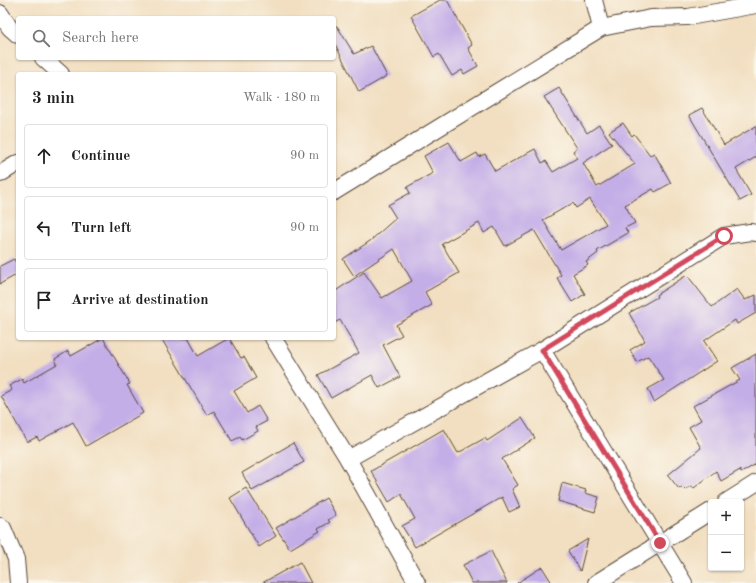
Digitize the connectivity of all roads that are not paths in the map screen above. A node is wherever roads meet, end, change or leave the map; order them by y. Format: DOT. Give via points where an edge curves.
graph roads {
  1 [pos="594,0"];
  2 [pos="756,5"];
  3 [pos="0,13"];
  4 [pos="602,28"];
  5 [pos="16,33"];
  6 [pos="45,60"];
  7 [pos="59,72"];
  8 [pos="16,164"];
  9 [pos="0,174"];
  10 [pos="336,191"];
  11 [pos="756,233"];
  12 [pos="275,340"];
  13 [pos="542,350"];
  14 [pos="348,459"];
  15 [pos="756,483"];
  16 [pos="731,499"];
  17 [pos="708,513"];
  18 [pos="0,526"];
  19 [pos="660,543"];
  20 [pos="18,583"];
  21 [pos="417,583"];
  22 [pos="596,583"];
  23 [pos="684,583"];
  1 -- 4 [label="street"];
  2 -- 4 [label="street" via="688,17 651,18"];
  3 -- 5 [label="street"];
  4 -- 10 [label="street"];
  6 -- 7 [label="street"];
  8 -- 9 [label="street"];
  11 -- 13 [label="street" via="724,236"];
  12 -- 14 [label="street"];
  13 -- 14 [label="street"];
  13 -- 19 [label="street"];
  14 -- 21 [label="street"];
  15 -- 16 [label="street"];
  17 -- 19 [label="street"];
  18 -- 20 [label="street" via="16,559"];
  19 -- 22 [label="street"];
  19 -- 23 [label="street"];
}
